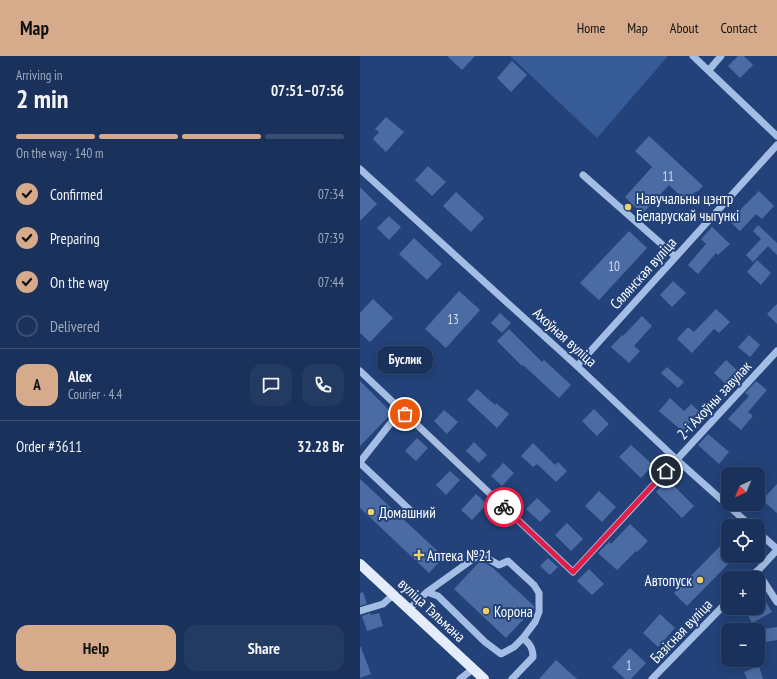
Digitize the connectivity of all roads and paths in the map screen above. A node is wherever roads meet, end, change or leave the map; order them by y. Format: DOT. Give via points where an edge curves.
graph roads {
  1 [pos="693,56"];
  2 [pos="721,56"];
  3 [pos="709,70"];
  4 [pos="777,136"];
  5 [pos="777,145"];
  6 [pos="360,169"];
  7 [pos="583,175"];
  8 [pos="675,256"];
  9 [pos="777,351"];
  10 [pos="577,366"];
  11 [pos="360,371"];
  12 [pos="401,410"];
  13 [pos="677,460"];
  14 [pos="360,462"];
  15 [pos="411,511"];
  16 [pos="743,519"];
  17 [pos="765,538"];
  18 [pos="777,549"];
  19 [pos="360,564"];
  20 [pos="757,571"];
  21 [pos="765,583"];
  22 [pos="427,592"];
  23 [pos="393,595"];
  24 [pos="777,602"];
  25 [pos="721,608"];
  26 [pos="409,609"];
  27 [pos="360,611"];
  28 [pos="523,638"];
  29 [pos="473,669"];
  30 [pos="516,678"];
  31 [pos="460,679"];
  32 [pos="484,679"];
  33 [pos="652,679"];
  1 -- 3 [label="street"];
  2 -- 3 [label="street"];
  3 -- 4 [label="street"];
  5 -- 8 [label="street, Сялянская вуліца"];
  6 -- 10 [label="street, Ахоўная вуліца"];
  7 -- 8 [label="street"];
  8 -- 10 [label="street, Сялянская вуліца"];
  9 -- 13 [label="street, 2-і Ахоўны завулак"];
  10 -- 13 [label="street, Ахоўная вуліца"];
  11 -- 12 [label="street"];
  12 -- 13 [label="street, 2-і Ахоўны завулак" via="573,572"];
  12 -- 14 [label="street"];
  13 -- 16 [label="street, Ахоўная вуліца"];
  14 -- 15 [label="street"];
  17 -- 18 [label="street"];
  18 -- 20 [label="street"];
  19 -- 23 [label="main road, вуліца Тэльмана"];
  21 -- 24 [label="street"];
  22 -- 26 [label="street"];
  22 -- 28 [label="street" via="438,596 485,642 501,654"];
  22 -- 28 [label="street" via="480,554 498,565 508,561 539,593 539,612"];
  23 -- 26 [label="main road, вуліца Тэльмана"];
  23 -- 27 [label="street" via="383,604"];
  25 -- 33 [label="street, Базісная вуліца"];
  26 -- 29 [label="main road, вуліца Тэльмана"];
  28 -- 30 [label="street" via="533,650 533,657"];
  29 -- 31 [label="street"];
  29 -- 32 [label="main road, вуліца Тэльмана"];
}
